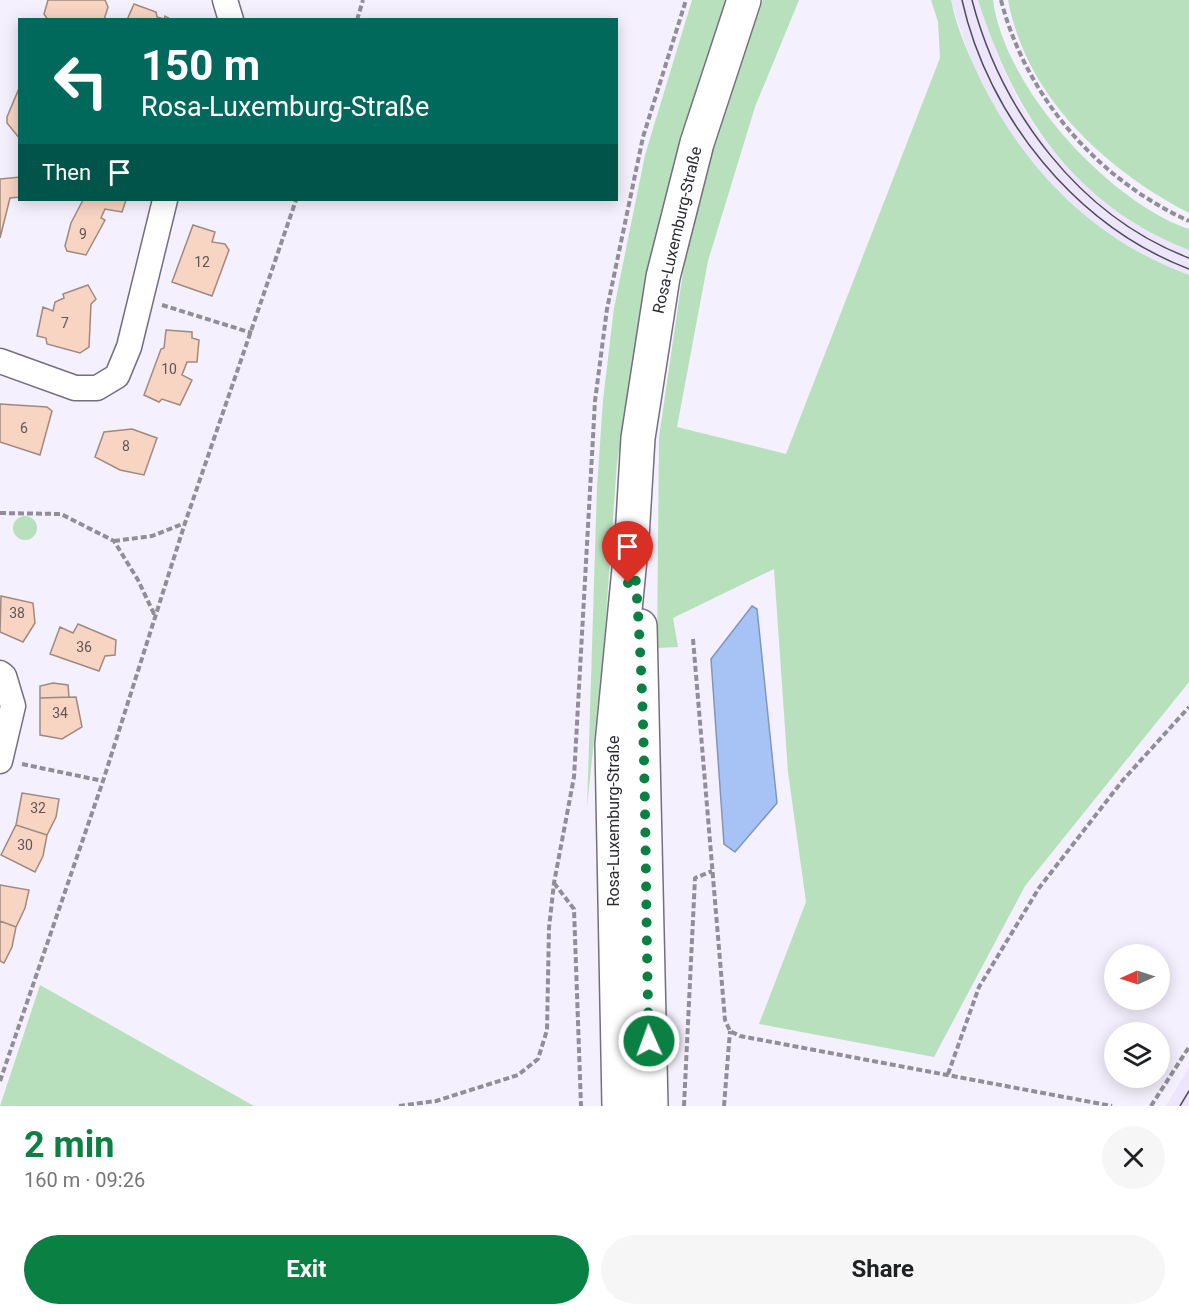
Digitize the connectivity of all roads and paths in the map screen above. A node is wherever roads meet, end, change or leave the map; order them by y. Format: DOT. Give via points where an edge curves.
graph roads {
  1 [pos="225,0"];
  2 [pos="363,0"];
  3 [pos="686,0"];
  4 [pos="744,0"];
  5 [pos="1000,0"];
  6 [pos="230,18"];
  7 [pos="358,18"];
  8 [pos="165,201"];
  9 [pos="297,201"];
  10 [pos="1189,222"];
  11 [pos="141,298"];
  12 [pos="252,333"];
  13 [pos="0,361"];
  14 [pos="0,513"];
  15 [pos="185,523"];
  16 [pos="632,537"];
  17 [pos="114,541"];
  18 [pos="155,618"];
  19 [pos="693,639"];
  20 [pos="0,673"];
  21 [pos="1189,707"];
  22 [pos="0,760"];
  23 [pos="103,781"];
  24 [pos="712,871"];
  25 [pos="554,883"];
  26 [pos="729,1031"];
  27 [pos="1189,1047"];
  28 [pos="948,1074"];
  29 [pos="0,1081"];
  30 [pos="399,1106"];
  31 [pos="581,1106"];
  32 [pos="619,1106"];
  33 [pos="651,1106"];
  34 [pos="684,1106"];
  35 [pos="724,1106"];
  36 [pos="1112,1106"];
  37 [pos="1151,1106"];
  1 -- 6 [label="street"];
  2 -- 7 [label="path"];
  3 -- 25 [label="path" via="643,137 607,309 594,412 574,777"];
  4 -- 16 [label="main road, Rosa-Luxemburg-Straße" via="697,143 663,277 638,438"];
  5 -- 10 [label="path" via="1012,37 1037,87 1079,143 1132,188"];
  8 -- 11 [label="street"];
  9 -- 12 [label="path"];
  11 -- 12 [label="path"];
  11 -- 13 [label="street" via="117,376 98,388 75,388"];
  12 -- 15 [label="path"];
  14 -- 17 [label="path" via="61,514"];
  15 -- 17 [label="path" via="152,536"];
  15 -- 18 [label="path"];
  16 -- 32 [label="main road, Rosa-Luxemburg-Straße" via="612,744"];
  16 -- 33 [label="main road, Rosa-Luxemburg-Straße" via="645,739"];
  17 -- 18 [label="path"];
  18 -- 23 [label="path"];
  19 -- 24 [label="path"];
  20 -- 22 [label="street" via="13,706"];
  21 -- 28 [label="path" via="1124,780 1039,888 979,987"];
  22 -- 23 [label="path"];
  23 -- 29 [label="path"];
  24 -- 26 [label="path"];
  24 -- 34 [label="path" via="694,878"];
  25 -- 30 [label="path" via="549,928 548,1030 538,1059 518,1075 436,1101"];
  25 -- 31 [label="path" via="574,909"];
  26 -- 28 [label="path"];
  26 -- 35 [label="path"];
  27 -- 37 [label="path"];
  28 -- 36 [label="path"];
}
